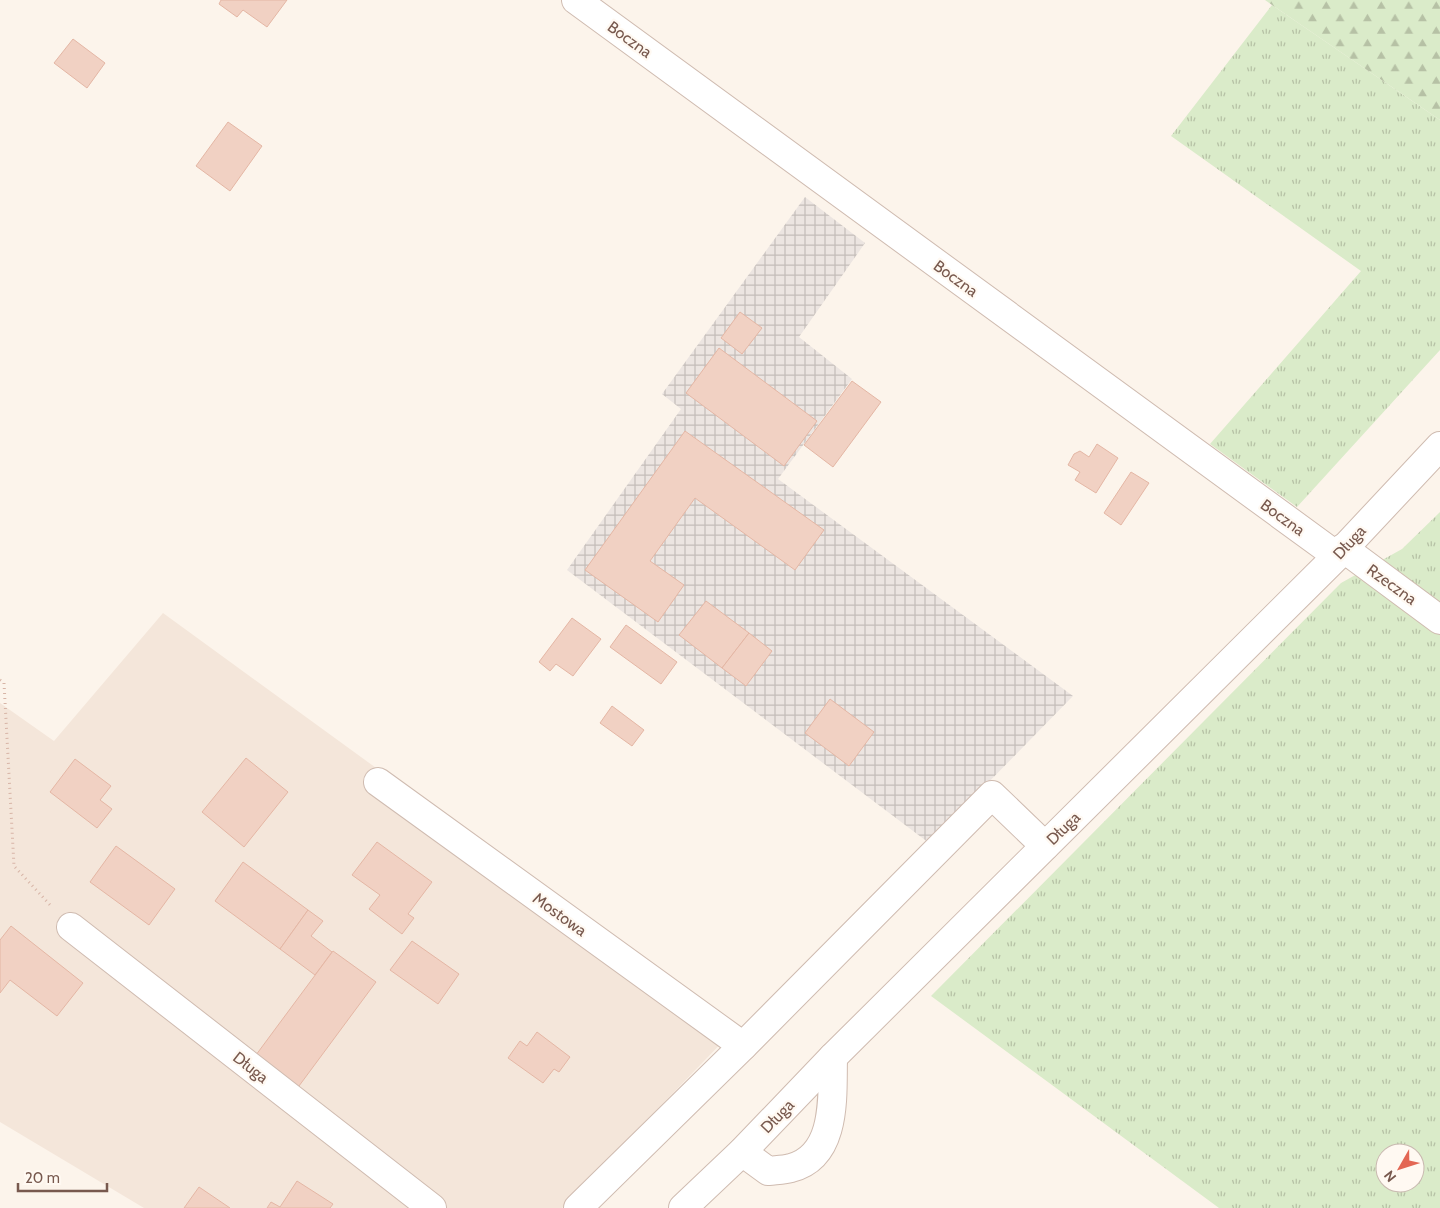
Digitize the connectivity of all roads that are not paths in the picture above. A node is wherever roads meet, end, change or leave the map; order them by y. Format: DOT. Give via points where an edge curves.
graph roads {
  1 [pos="576,0"];
  2 [pos="1440,446"];
  3 [pos="1340,552"];
  4 [pos="1440,620"];
  5 [pos="378,782"];
  6 [pos="1045,846"];
  7 [pos="70,927"];
  8 [pos="743,1046"];
  9 [pos="833,1057"];
  10 [pos="742,1152"];
  11 [pos="432,1208"];
  12 [pos="578,1208"];
  13 [pos="683,1208"];
  1 -- 3 [label="street, Boczna"];
  2 -- 3 [label="street, Długa"];
  3 -- 4 [label="street, Rzeczna"];
  3 -- 6 [label="street, Długa"];
  5 -- 8 [label="street, Mostowa"];
  6 -- 8 [label="street" via="992,795"];
  6 -- 9 [label="street, Długa"];
  7 -- 11 [label="street, Długa"];
  8 -- 12 [label="street"];
  9 -- 10 [label="street, Długa"];
  9 -- 10 [label="street" via="828,1133 811,1158 792,1168 768,1171"];
  10 -- 13 [label="street, Długa"];
}
